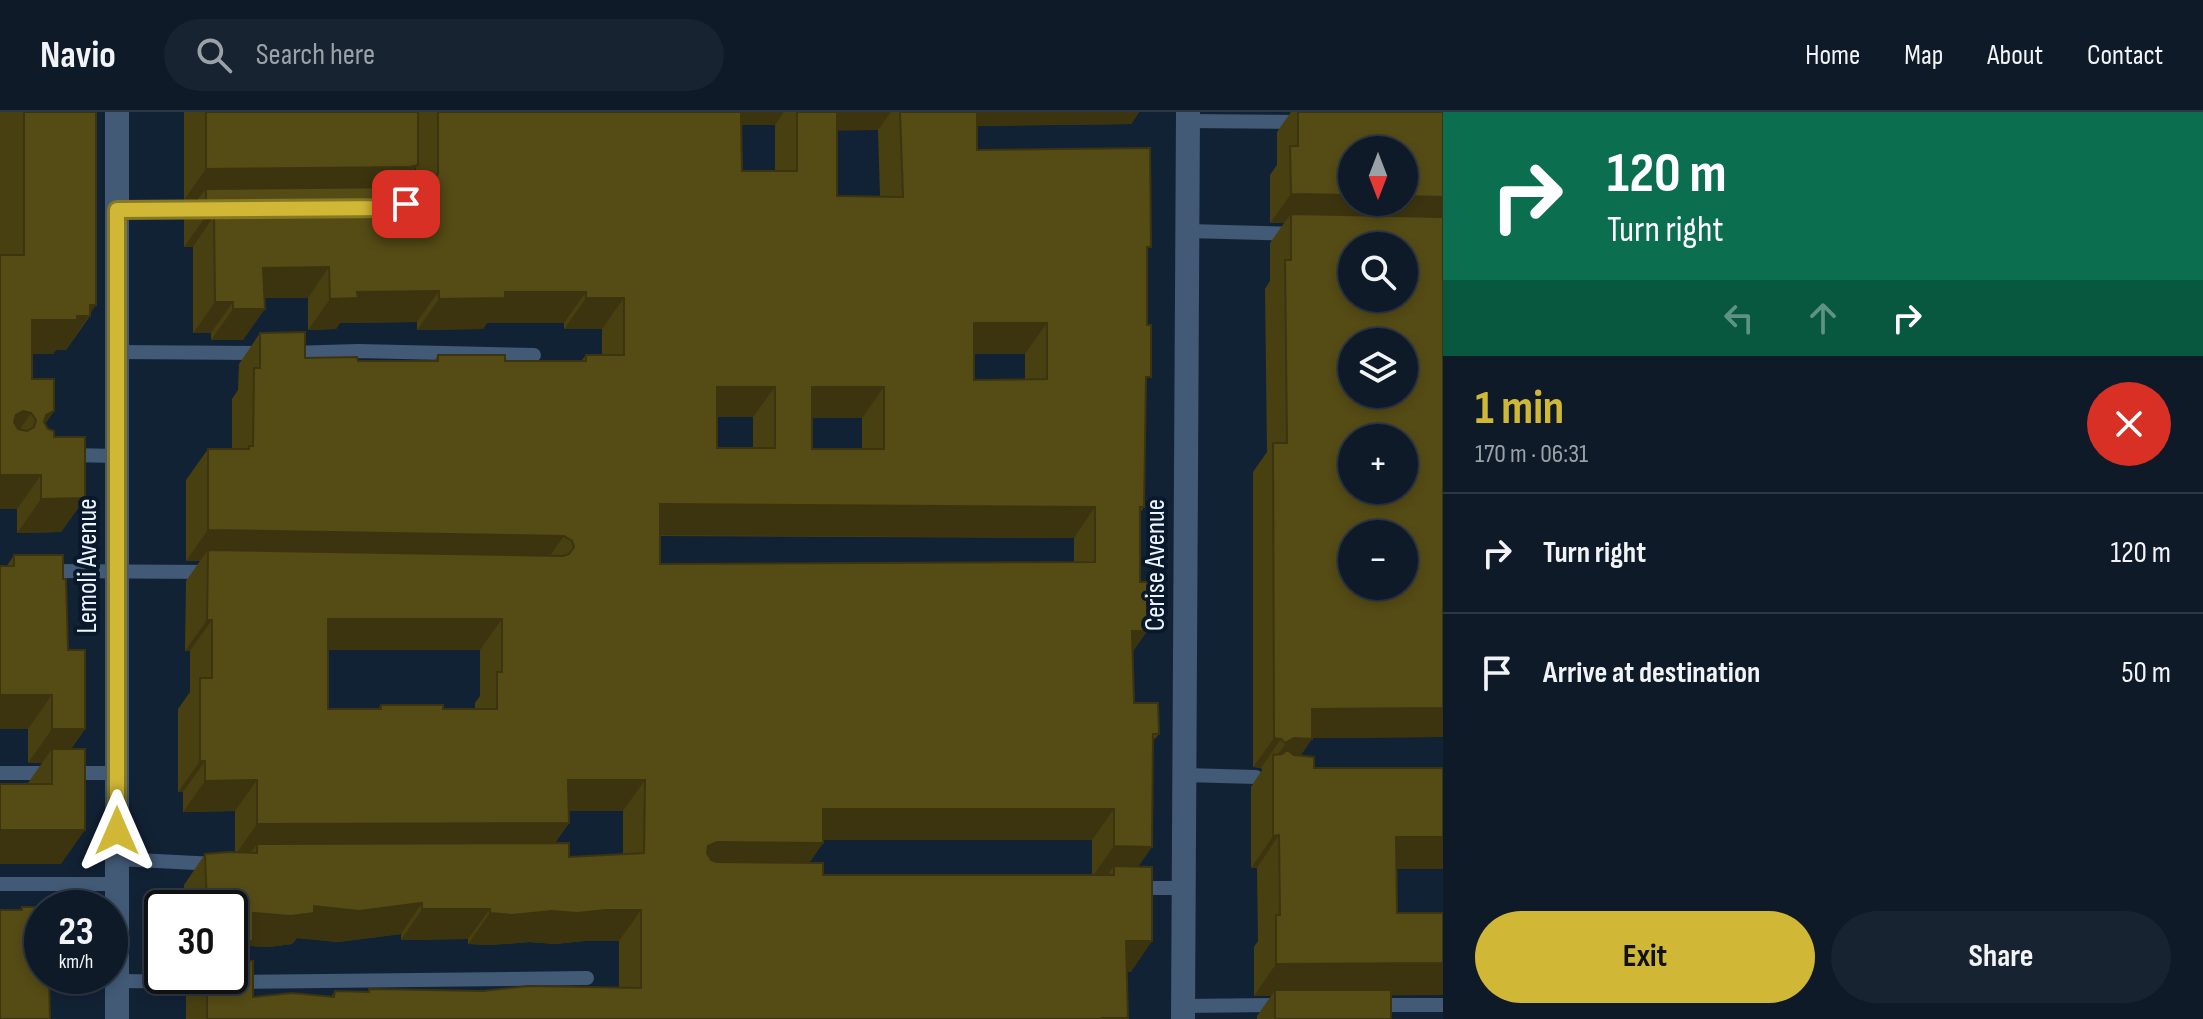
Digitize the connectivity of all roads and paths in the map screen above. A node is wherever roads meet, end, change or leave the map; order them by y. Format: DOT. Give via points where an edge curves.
graph roads {
  1 [pos="117,112"];
  2 [pos="1188,116"];
  3 [pos="1325,122"];
  4 [pos="117,210"];
  5 [pos="218,210"];
  6 [pos="1188,231"];
  7 [pos="1313,234"];
  8 [pos="117,352"];
  9 [pos="534,355"];
  10 [pos="59,455"];
  11 [pos="117,456"];
  12 [pos="117,570"];
  13 [pos="29,571"];
  14 [pos="228,572"];
  15 [pos="0,773"];
  16 [pos="117,773"];
  17 [pos="1185,775"];
  18 [pos="1256,777"];
  19 [pos="117,859"];
  20 [pos="237,865"];
  21 [pos="0,884"];
  22 [pos="117,884"];
  23 [pos="1114,888"];
  24 [pos="1183,888"];
  25 [pos="117,890"];
  26 [pos="587,978"];
  27 [pos="128,981"];
  28 [pos="117,994"];
  29 [pos="1302,1005"];
  30 [pos="1349,1005"];
  31 [pos="1443,1005"];
  32 [pos="1183,1012"];
  33 [pos="117,1019"];
  1 -- 4 [label="street, Lemoli Avenue"];
  2 -- 3 [label="lane"];
  2 -- 6 [label="street, Cerise Avenue"];
  4 -- 5 [label="lane"];
  4 -- 8 [label="street, Lemoli Avenue"];
  6 -- 7 [label="lane"];
  6 -- 17 [label="street, Cerise Avenue"];
  8 -- 9 [label="lane"];
  8 -- 11 [label="street, Lemoli Avenue"];
  10 -- 11 [label="lane"];
  11 -- 12 [label="street, Lemoli Avenue"];
  12 -- 13 [label="lane"];
  12 -- 14 [label="lane"];
  12 -- 16 [label="street, Lemoli Avenue"];
  15 -- 16 [label="lane"];
  16 -- 19 [label="street, Lemoli Avenue"];
  17 -- 18 [label="lane"];
  17 -- 24 [label="street, Cerise Avenue"];
  19 -- 20 [label="lane"];
  19 -- 22 [label="street, Lemoli Avenue"];
  21 -- 22 [label="lane"];
  22 -- 25 [label="street, Lemoli Avenue"];
  23 -- 24 [label="lane"];
  24 -- 32 [label="street, Cerise Avenue"];
  26 -- 27 [label="lane"];
  28 -- 33 [label="street, Lemoli Avenue"];
  29 -- 32 [label="lane"];
  30 -- 31 [label="lane"];
}
